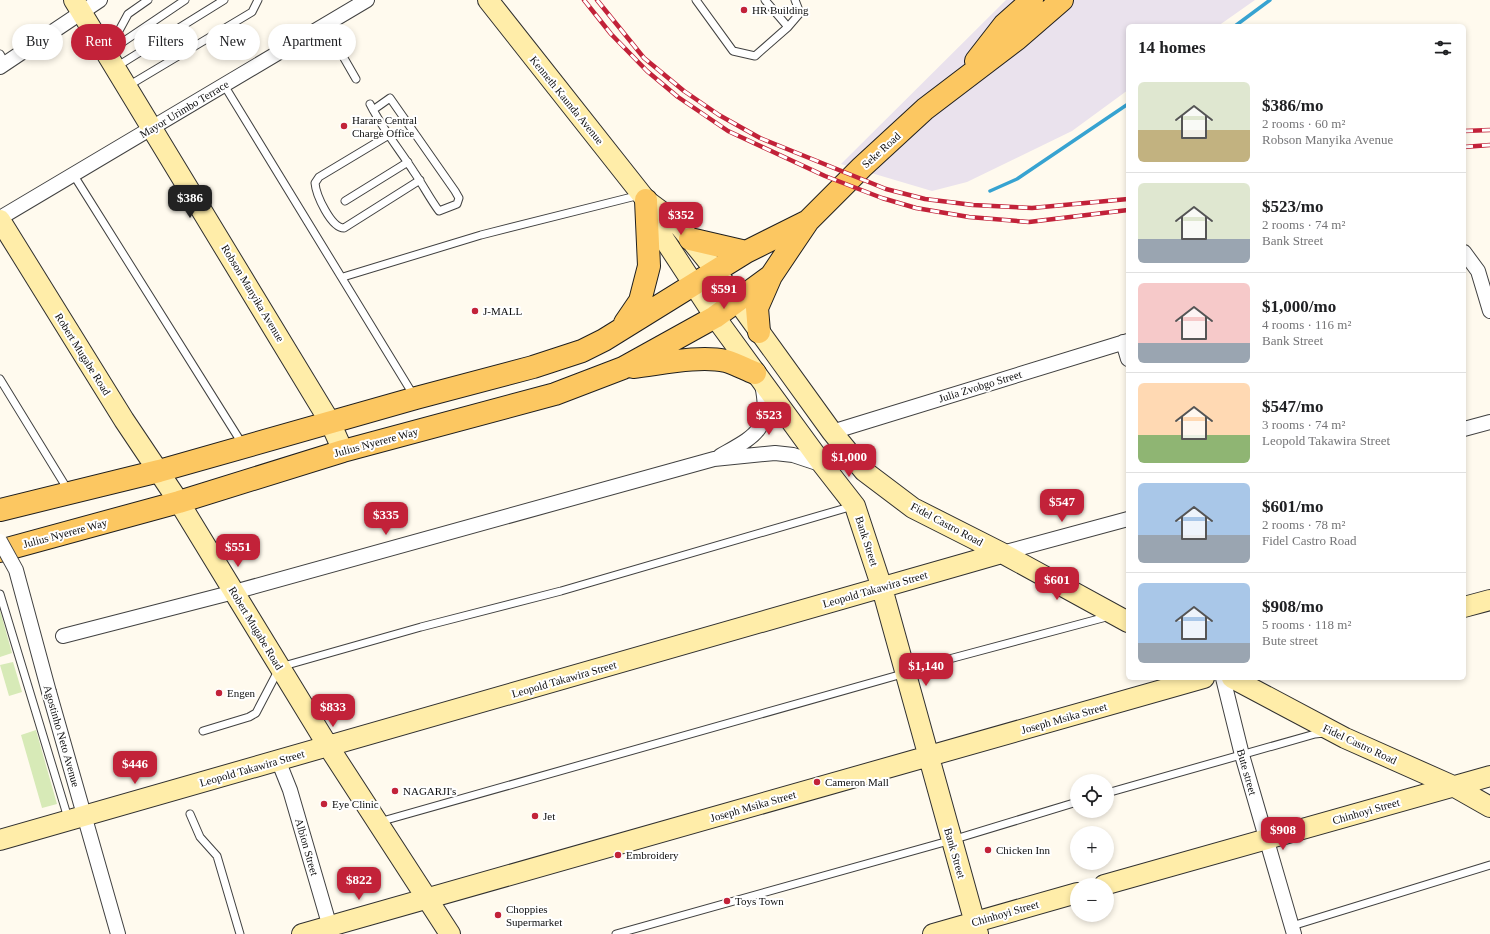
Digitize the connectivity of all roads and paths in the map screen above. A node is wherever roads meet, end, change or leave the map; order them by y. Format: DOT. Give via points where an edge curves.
graph roads {
  1 [pos="100,0"];
  2 [pos="148,0"];
  3 [pos="185,0"];
  4 [pos="224,0"];
  5 [pos="258,0"];
  6 [pos="367,0"];
  7 [pos="488,0"];
  8 [pos="696,0"];
  9 [pos="764,0"];
  10 [pos="795,0"];
  11 [pos="1032,0"];
  12 [pos="1062,0"];
  13 [pos="79,6"];
  14 [pos="90,24"];
  15 [pos="124,24"];
  16 [pos="327,24"];
  17 [pos="788,27"];
  18 [pos="126,48"];
  19 [pos="126,52"];
  20 [pos="268,59"];
  21 [pos="111,60"];
  22 [pos="345,60"];
  23 [pos="2,61"];
  24 [pos="356,79"];
  25 [pos="957,83"];
  26 [pos="224,85"];
  27 [pos="127,86"];
  28 [pos="153,128"];
  29 [pos="389,135"];
  30 [pos="408,162"];
  31 [pos="74,174"];
  32 [pos="420,180"];
  33 [pos="644,197"];
  34 [pos="345,201"];
  35 [pos="0,219"];
  36 [pos="808,221"];
  37 [pos="690,239"];
  38 [pos="746,252"];
  39 [pos="1466,255"];
  40 [pos="716,270"];
  41 [pos="771,276"];
  42 [pos="343,277"];
  43 [pos="694,284"];
  44 [pos="737,301"];
  45 [pos="1490,311"];
  46 [pos="715,317"];
  47 [pos="624,326"];
  48 [pos="759,332"];
  49 [pos="1125,341"];
  50 [pos="623,368"];
  51 [pos="758,378"];
  52 [pos="0,379"];
  53 [pos="416,398"];
  54 [pos="330,422"];
  55 [pos="1490,422"];
  56 [pos="1466,428"];
  57 [pos="832,432"];
  58 [pos="244,446"];
  59 [pos="343,451"];
  60 [pos="714,459"];
  61 [pos="823,465"];
  62 [pos="159,471"];
  63 [pos="69,492"];
  64 [pos="179,502"];
  65 [pos="855,506"];
  66 [pos="0,510"];
  67 [pos="1126,520"];
  68 [pos="0,541"];
  69 [pos="0,551"];
  70 [pos="1002,553"];
  71 [pos="882,588"];
  72 [pos="234,592"];
  73 [pos="0,594"];
  74 [pos="1490,600"];
  75 [pos="1466,606"];
  76 [pos="1122,618"];
  77 [pos="63,636"];
  78 [pos="280,667"];
  79 [pos="906,673"];
  80 [pos="1197,680"];
  81 [pos="1223,680"];
  82 [pos="1236,680"];
  83 [pos="203,731"];
  84 [pos="1333,732"];
  85 [pos="328,746"];
  86 [pos="1242,755"];
  87 [pos="929,757"];
  88 [pos="278,760"];
  89 [pos="1490,776"];
  90 [pos="1453,786"];
  91 [pos="1114,791"];
  92 [pos="1070,804"];
  93 [pos="1490,807"];
  94 [pos="190,814"];
  95 [pos="77,818"];
  96 [pos="377,823"];
  97 [pos="1266,839"];
  98 [pos="0,840"];
  99 [pos="952,840"];
  100 [pos="1490,865"];
  101 [pos="1114,882"];
  102 [pos="1070,895"];
  103 [pos="426,898"];
  104 [pos="976,928"];
  105 [pos="331,930"];
  106 [pos="1293,930"];
  107 [pos="118,934"];
  108 [pos="240,934"];
  109 [pos="302,934"];
  110 [pos="450,934"];
  111 [pos="616,934"];
  112 [pos="933,934"];
  1 -- 13 [label="street"];
  2 -- 15 [label="lane" via="128,14"];
  3 -- 18 [label="lane"];
  4 -- 19 [label="lane"];
  5 -- 27 [label="lane" via="252,12"];
  6 -- 16 [label="street, Mayor Urimbo Terrace"];
  7 -- 33 [label="main road, Kenneth Kaunda Avenue"];
  8 -- 17 [label="lane" via="733,51 755,56"];
  9 -- 17 [label="lane"];
  10 -- 17 [label="lane" via="800,13"];
  11 -- 25 [label="main road, Seke Road" via="1004,25"];
  12 -- 25 [label="main road, Seke Road" via="1017,39"];
  13 -- 14 [label="main road, Robson Manyika Avenue"];
  13 -- 23 [label="street"];
  20 -- 26 [label="street, Mayor Urimbo Terrace"];
  21 -- 27 [label="main road, Robson Manyika Avenue"];
  22 -- 24 [label="lane"];
  25 -- 36 [label="main road, Seke Road" via="862,167"];
  26 -- 28 [label="street, Mayor Urimbo Terrace"];
  26 -- 42 [label="lane"];
  27 -- 28 [label="main road, Robson Manyika Avenue"];
  28 -- 31 [label="street, Mayor Urimbo Terrace"];
  28 -- 54 [label="main road, Robson Manyika Avenue"];
  29 -- 30 [label="lane"];
  29 -- 32 [label="lane" via="319,177 315,183 316,190 334,224 344,228"];
  29 -- 32 [label="lane" via="371,107 390,98 455,191 459,198 457,204 439,211"];
  30 -- 32 [label="lane"];
  30 -- 34 [label="lane"];
  31 -- 35 [label="street, Mayor Urimbo Terrace"];
  31 -- 58 [label="lane"];
  33 -- 37 [label="main road, Fidel Castro Road" via="668,215"];
  33 -- 42 [label="lane" via="481,235"];
  33 -- 43 [label="main road, Bank Street" via="664,239"];
  33 -- 47 [label="main road" via="650,266 640,301"];
  35 -- 62 [label="main road, Robert Mugabe Road" via="124,420"];
  36 -- 38 [label="main road"];
  36 -- 41 [label="main road"];
  37 -- 38 [label="main road"];
  37 -- 40 [label="main road, Fidel Castro Road"];
  38 -- 40 [label="main road"];
  39 -- 45 [label="street" via="1478,270"];
  40 -- 43 [label="main road"];
  40 -- 44 [label="main road, Fidel Castro Road"];
  41 -- 44 [label="main road, Julius Nyerere Way"];
  41 -- 48 [label="main road" via="757,308"];
  42 -- 53 [label="lane"];
  43 -- 46 [label="main road, Bank Street"];
  43 -- 47 [label="main road"];
  44 -- 46 [label="main road, Julius Nyerere Way"];
  44 -- 48 [label="main road, Fidel Castro Road"];
  46 -- 50 [label="main road, Julius Nyerere Way"];
  46 -- 51 [label="main road, Bank Street"];
  47 -- 53 [label="main road" via="582,351 533,367"];
  48 -- 57 [label="main road, Fidel Castro Road"];
  49 -- 57 [label="street, Julia Zvobgo Street"];
  50 -- 51 [label="main road" via="713,360 726,361"];
  50 -- 59 [label="main road, Julius Nyerere Way" via="555,394"];
  51 -- 60 [label="street" via="766,400 766,416 749,439"];
  51 -- 61 [label="main road, Bank Street"];
  52 -- 63 [label="lane"];
  53 -- 54 [label="main road"];
  54 -- 58 [label="main road"];
  54 -- 59 [label="main road, Robson Manyika Avenue"];
  55 -- 56 [label="street"];
  57 -- 70 [label="main road, Fidel Castro Road" via="864,471 913,508"];
  58 -- 62 [label="main road"];
  59 -- 64 [label="main road, Julius Nyerere Way"];
  60 -- 61 [label="street" via="775,453 793,455"];
  60 -- 72 [label="street"];
  61 -- 65 [label="main road, Bank Street"];
  62 -- 63 [label="main road"];
  62 -- 64 [label="main road, Robert Mugabe Road"];
  63 -- 66 [label="main road"];
  64 -- 69 [label="main road, Julius Nyerere Way"];
  64 -- 72 [label="main road, Robert Mugabe Road"];
  65 -- 71 [label="main road, Bank Street"];
  65 -- 78 [label="lane" via="561,591"];
  67 -- 70 [label="street, Leopold Takawira Street"];
  68 -- 95 [label="street, Agostinho Neto Avenue, bridge" via="16,570 49,692"];
  70 -- 71 [label="main road, Leopold Takawira Street"];
  70 -- 76 [label="main road, Fidel Castro Road"];
  71 -- 79 [label="main road, Bank Street"];
  71 -- 85 [label="main road, Leopold Takawira Street"];
  72 -- 77 [label="street"];
  72 -- 78 [label="main road, Robert Mugabe Road"];
  73 -- 95 [label="lane"];
  74 -- 75 [label="main road"];
  76 -- 79 [label="lane" via="923,666"];
  78 -- 83 [label="lane" via="256,713"];
  78 -- 85 [label="main road, Robert Mugabe Road"];
  79 -- 87 [label="main road, Bank Street"];
  79 -- 96 [label="lane"];
  80 -- 87 [label="main road, Joseph Msika Street"];
  81 -- 86 [label="street, Bute street"];
  82 -- 84 [label="main road, Fidel Castro Road"];
  84 -- 86 [label="lane" via="1315,734"];
  84 -- 90 [label="main road, Fidel Castro Road"];
  85 -- 88 [label="main road, Leopold Takawira Street"];
  85 -- 96 [label="main road, Robert Mugabe Road"];
  86 -- 91 [label="lane"];
  86 -- 97 [label="street, Bute street"];
  87 -- 99 [label="main road, Bank Street"];
  87 -- 103 [label="main road, Joseph Msika Street"];
  88 -- 95 [label="main road, Leopold Takawira Street"];
  88 -- 105 [label="street, Albion Street" via="290,790"];
  89 -- 90 [label="main road, Chinhoyi Street"];
  90 -- 93 [label="main road, Fidel Castro Road"];
  90 -- 97 [label="main road, Chinhoyi Street"];
  92 -- 99 [label="lane"];
  94 -- 108 [label="lane" via="200,837 217,856"];
  95 -- 98 [label="main road, Leopold Takawira Street"];
  95 -- 107 [label="street, Agostinho Neto Avenue"];
  96 -- 103 [label="main road, Robert Mugabe Road"];
  97 -- 101 [label="main road, Chinhoyi Street"];
  97 -- 106 [label="street, Bute street"];
  99 -- 104 [label="main road, Bank Street"];
  99 -- 111 [label="lane"];
  100 -- 106 [label="lane"];
  102 -- 104 [label="main road, Chinhoyi Street"];
  103 -- 105 [label="main road, Joseph Msika Street"];
  103 -- 110 [label="main road, Robert Mugabe Road"];
  104 -- 112 [label="main road, Chinhoyi Street"];
  105 -- 109 [label="main road, Joseph Msika Street"];
}
